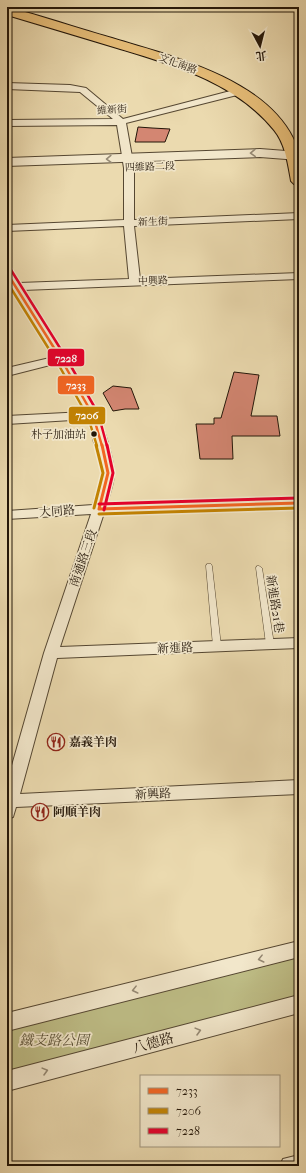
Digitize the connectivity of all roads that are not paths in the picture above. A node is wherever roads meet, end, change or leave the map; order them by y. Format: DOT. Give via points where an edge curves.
graph roads {
  1 [pos="7,11"];
  2 [pos="7,86"];
  3 [pos="238,92"];
  4 [pos="121,122"];
  5 [pos="7,123"];
  6 [pos="295,156"];
  7 [pos="7,162"];
  8 [pos="128,163"];
  9 [pos="7,172"];
  10 [pos="299,181"];
  11 [pos="299,216"];
  12 [pos="128,223"];
  13 [pos="7,228"];
  14 [pos="7,274"];
  15 [pos="299,276"];
  16 [pos="136,282"];
  17 [pos="12,287"];
  18 [pos="61,360"];
  19 [pos="7,372"];
  20 [pos="93,415"];
  21 [pos="7,420"];
  22 [pos="299,503"];
  23 [pos="99,509"];
  24 [pos="7,515"];
  25 [pos="209,566"];
  26 [pos="259,568"];
  27 [pos="299,643"];
  28 [pos="270,644"];
  29 [pos="217,646"];
  30 [pos="51,653"];
  31 [pos="299,787"];
  32 [pos="8,804"];
  33 [pos="299,949"];
  34 [pos="299,1004"];
  35 [pos="7,1022"];
  36 [pos="7,1081"];
  37 [pos="299,1165"];
  38 [pos="290,1166"];
  1 -- 3 [label="main road, 文化南路" via="160,57 220,81"];
  2 -- 4 [label="street" via="83,90"];
  3 -- 4 [label="street, 維新街"];
  3 -- 6 [label="main road, 文化南路" via="279,127"];
  4 -- 5 [label="street, 維新街"];
  4 -- 8 [label="street"];
  6 -- 8 [label="street, 四維路二段" via="266,163"];
  6 -- 10 [label="main road, 文化南路"];
  8 -- 7 [label="street, 四維路二段, one-way"];
  8 -- 9 [label="street, 四維路二段"];
  8 -- 12 [label="street"];
  11 -- 12 [label="street, 新生街"];
  12 -- 13 [label="street, 新生街"];
  12 -- 16 [label="street"];
  14 -- 17 [label="street, 南通路三段"];
  15 -- 16 [label="street, 中興路"];
  16 -- 17 [label="street, 中興路"];
  17 -- 18 [label="street, 南通路三段"];
  18 -- 19 [label="street"];
  18 -- 20 [label="street, 南通路三段"];
  20 -- 21 [label="street"];
  20 -- 23 [label="street, 南通路三段" via="108,473"];
  22 -- 23 [label="street, 大同路"];
  23 -- 24 [label="street, 大同路"];
  23 -- 30 [label="street, 南通路三段"];
  25 -- 29 [label="lane"];
  26 -- 28 [label="lane, 新進路21巷"];
  27 -- 28 [label="street, 新進路"];
  28 -- 29 [label="street, 新進路"];
  29 -- 30 [label="street, 新進路"];
  30 -- 32 [label="street, 南通路三段"];
  31 -- 32 [label="street, 新興路"];
  33 -- 35 [label="street, one-way"];
  36 -- 34 [label="street, 八德路, one-way"];
  37 -- 38 [label="street"];
}
